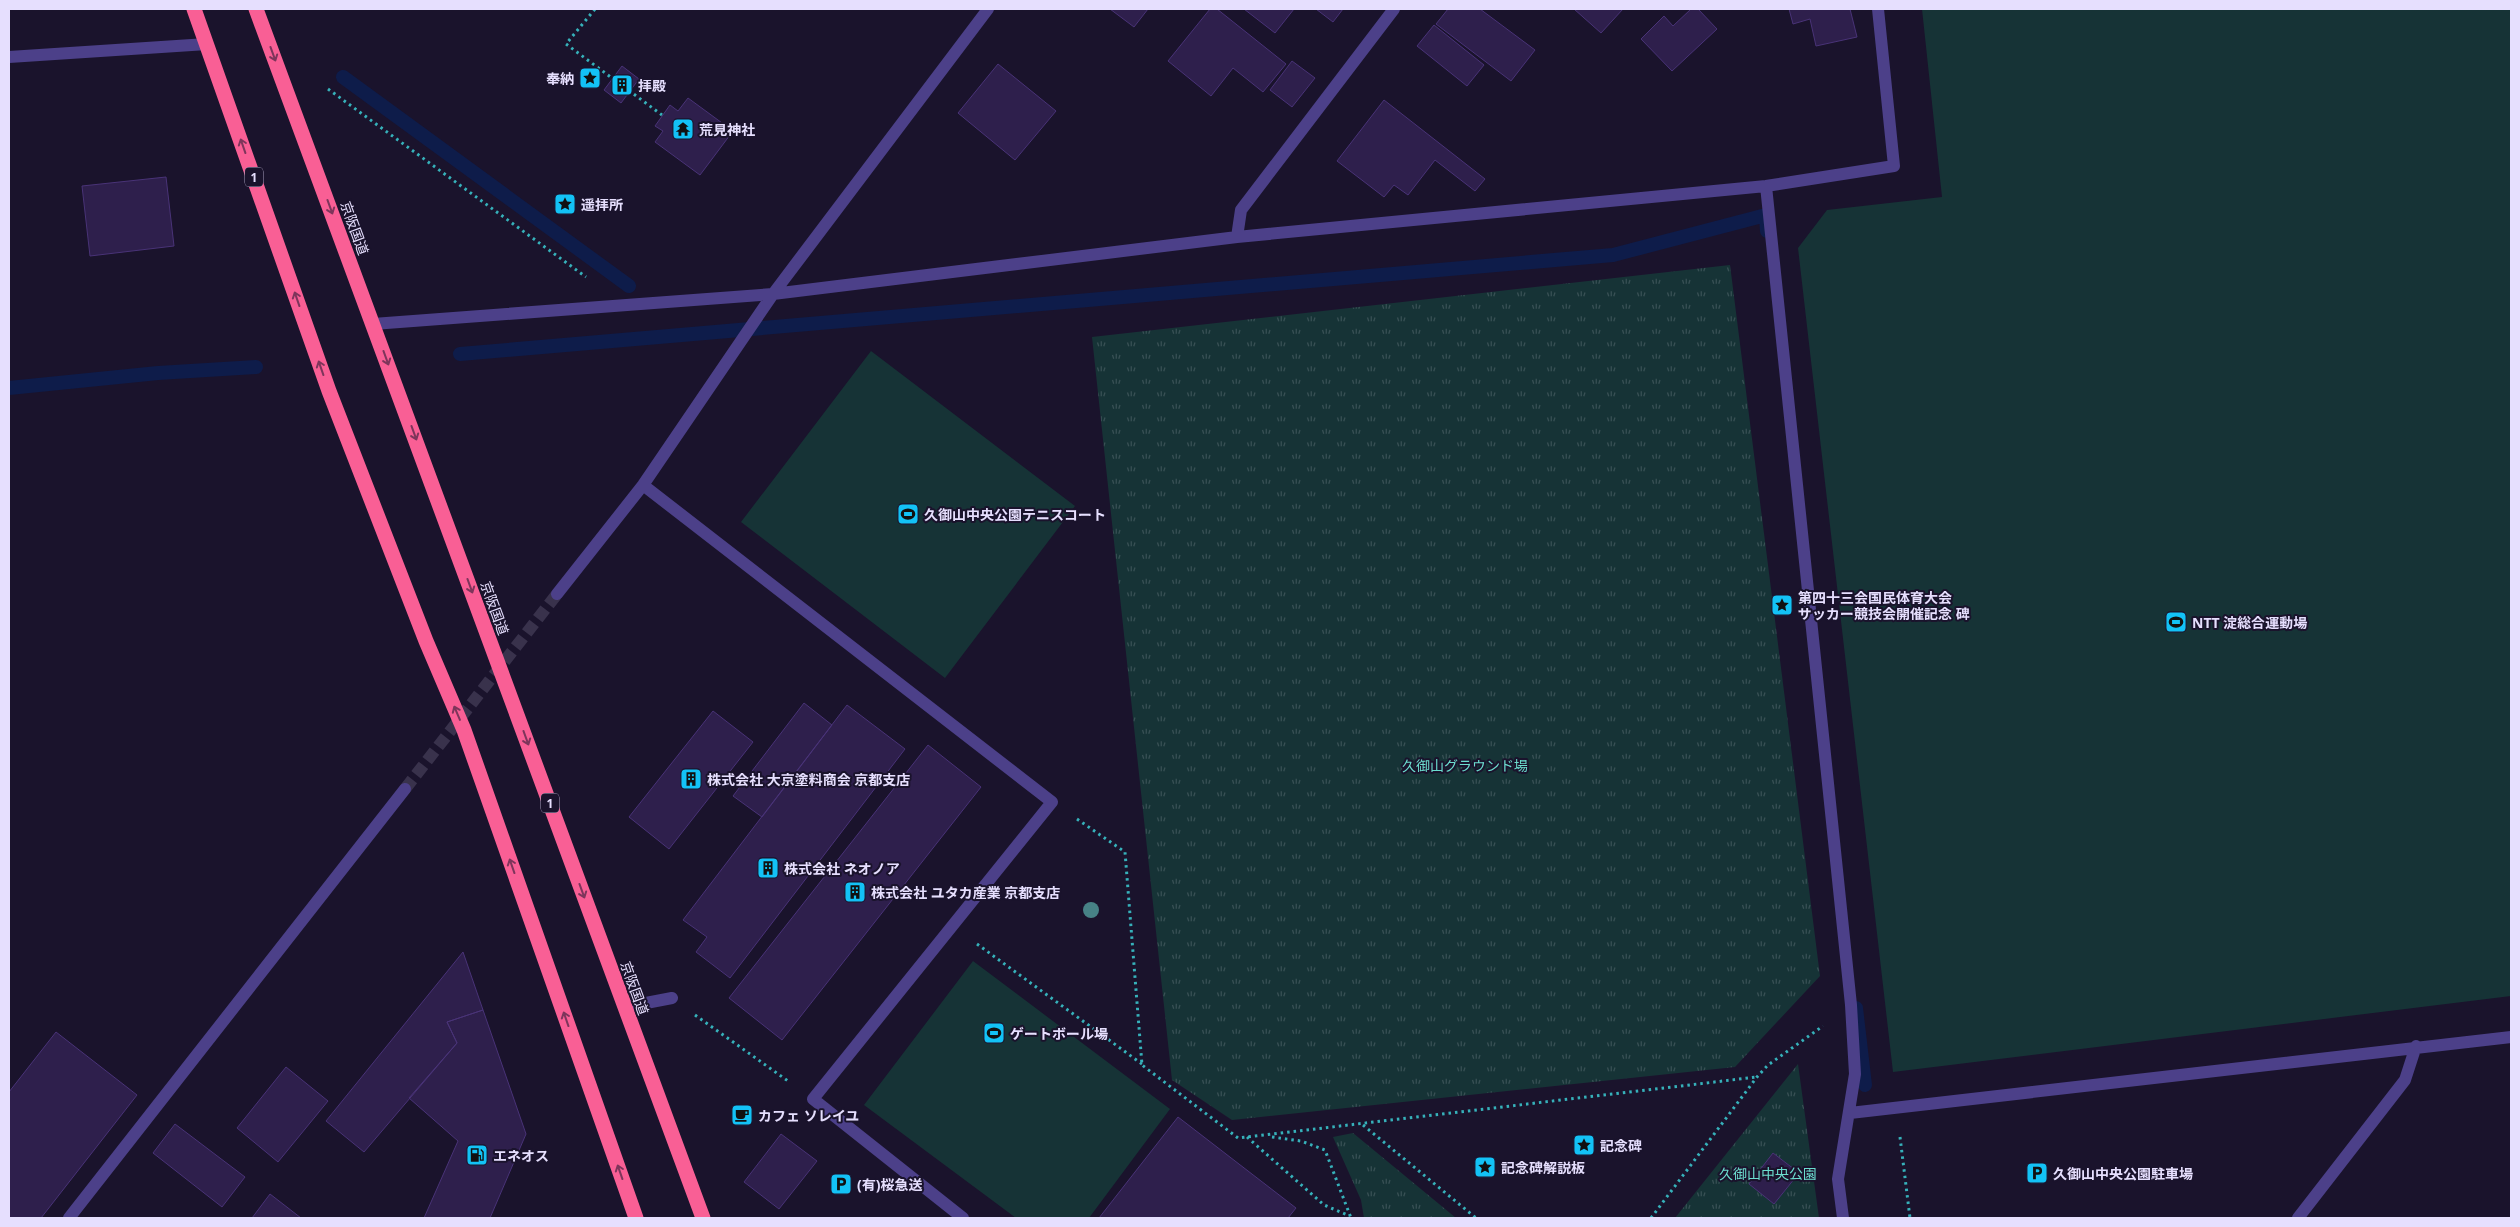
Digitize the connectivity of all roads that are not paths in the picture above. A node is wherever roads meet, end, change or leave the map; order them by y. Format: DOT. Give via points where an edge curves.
graph roads {
  1 [pos="194,9"];
  2 [pos="258,9"];
  3 [pos="988,9"];
  4 [pos="1394,9"];
  5 [pos="1878,9"];
  6 [pos="207,44"];
  7 [pos="9,57"];
  8 [pos="1766,186"];
  9 [pos="1237,236"];
  10 [pos="773,294"];
  11 [pos="374,327"];
  12 [pos="643,485"];
  13 [pos="557,594"];
  14 [pos="405,790"];
  15 [pos="672,998"];
  16 [pos="625,1007"];
  17 [pos="2511,1037"];
  18 [pos="2416,1046"];
  19 [pos="1850,1113"];
  20 [pos="70,1218"];
  21 [pos="636,1218"];
  22 [pos="703,1218"];
  23 [pos="963,1218"];
  24 [pos="1843,1218"];
  25 [pos="2298,1218"];
  1 -- 6 [label="highway, 1"];
  2 -- 11 [label="highway, 京阪国道 / 1, one-way"];
  3 -- 10 [label="street"];
  4 -- 9 [label="street" via="1241,210"];
  5 -- 8 [label="street" via="1894,166"];
  6 -- 7 [label="street"];
  21 -- 6 [label="highway, 1, one-way" via="464,730 329,391"];
  8 -- 9 [label="street"];
  8 -- 19 [label="street" via="1852,1005 1855,1074"];
  9 -- 10 [label="street"];
  10 -- 11 [label="street"];
  10 -- 12 [label="street"];
  11 -- 16 [label="highway, 京阪国道 / 1, one-way"];
  12 -- 13 [label="street"];
  12 -- 23 [label="street" via="1052,802 813,1099"];
  14 -- 20 [label="street"];
  15 -- 16 [label="street"];
  16 -- 22 [label="highway, 京阪国道 / 1"];
  17 -- 18 [label="street"];
  18 -- 19 [label="street"];
  18 -- 25 [label="street" via="2405,1080"];
  19 -- 24 [label="street" via="1838,1179"];
}
